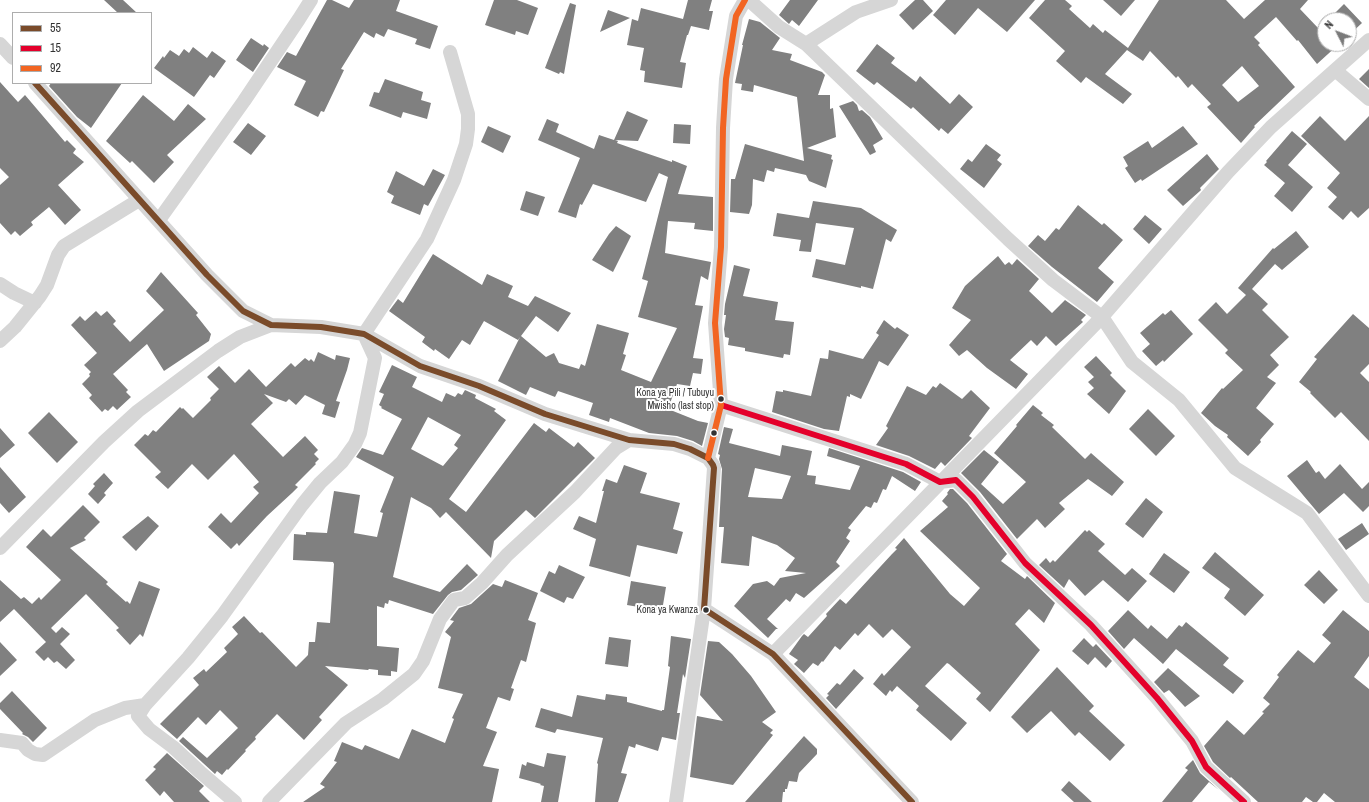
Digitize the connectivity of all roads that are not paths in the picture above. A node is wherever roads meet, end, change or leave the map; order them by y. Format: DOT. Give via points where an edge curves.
graph roads {
  1 [pos="311,0"];
  2 [pos="745,0"];
  3 [pos="749,0"];
  4 [pos="891,0"];
  5 [pos="1369,40"];
  6 [pos="0,44"];
  7 [pos="806,44"];
  8 [pos="450,52"];
  9 [pos="12,57"];
  10 [pos="1335,70"];
  11 [pos="36,84"];
  12 [pos="1369,99"];
  13 [pos="139,200"];
  14 [pos="159,220"];
  15 [pos="0,284"];
  16 [pos="35,304"];
  17 [pos="1102,317"];
  18 [pos="271,325"];
  19 [pos="364,334"];
  20 [pos="0,341"];
  21 [pos="722,405"];
  22 [pos="629,440"];
  23 [pos="708,458"];
  24 [pos="940,482"];
  25 [pos="0,548"];
  26 [pos="1369,596"];
  27 [pos="704,608"];
  28 [pos="773,654"];
  29 [pos="145,705"];
  30 [pos="0,740"];
  31 [pos="235,802"];
  32 [pos="269,802"];
  33 [pos="676,802"];
  34 [pos="912,802"];
  35 [pos="1244,802"];
  1 -- 14 [label="street"];
  2 -- 21 [label="street" via="736,16 726,79 722,128 721,247 715,323"];
  3 -- 7 [label="street" via="779,27"];
  4 -- 7 [label="street" via="856,12"];
  5 -- 10 [label="street"];
  6 -- 9 [label="street"];
  7 -- 17 [label="street" via="1008,239 1053,280"];
  8 -- 19 [label="street" via="468,114 466,144 452,186 427,239"];
  10 -- 12 [label="street"];
  10 -- 17 [label="street" via="1272,127 1234,166"];
  11 -- 13 [label="street"];
  13 -- 14 [label="street"];
  13 -- 16 [label="street" via="64,246 47,285"];
  14 -- 18 [label="street" via="207,275 243,311"];
  15 -- 16 [label="street"];
  16 -- 20 [label="street" via="16,327"];
  17 -- 24 [label="street"];
  17 -- 26 [label="street" via="1132,362 1179,400 1235,468 1307,513"];
  18 -- 19 [label="street" via="321,327"];
  18 -- 25 [label="street" via="240,337 218,351 138,410"];
  19 -- 22 [label="street" via="420,366 479,386 545,414"];
  19 -- 29 [label="street" via="375,358 360,433 355,444 302,505 208,634"];
  21 -- 23 [label="street"];
  21 -- 24 [label="street" via="906,464"];
  22 -- 23 [label="street" via="674,444"];
  22 -- 32 [label="street" via="616,448 477,588 465,598 454,600 440,618 414,674 382,700 346,723"];
  23 -- 27 [label="street" via="714,468"];
  24 -- 28 [label="street"];
  24 -- 35 [label="street" via="956,480 973,497 1024,563 1091,625 1157,698 1192,741 1206,766"];
  27 -- 28 [label="street"];
  27 -- 33 [label="street"];
  28 -- 34 [label="street"];
  29 -- 30 [label="street" via="125,708 95,720 43,755 35,754 22,743"];
  29 -- 31 [label="street" via="138,716 149,729"];
}
